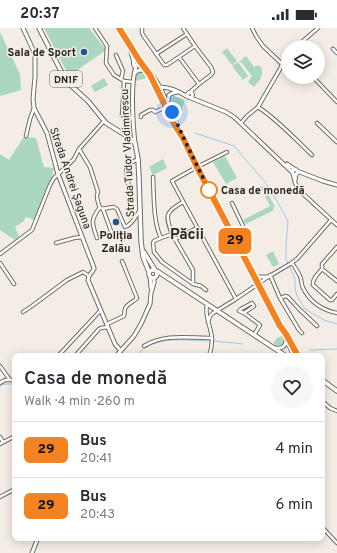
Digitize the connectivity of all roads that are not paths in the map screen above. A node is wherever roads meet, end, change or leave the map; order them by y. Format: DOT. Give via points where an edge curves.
graph roads {
  1 [pos="22,28"];
  2 [pos="39,28"];
  3 [pos="95,28"];
  4 [pos="119,28"];
  5 [pos="142,28"];
  6 [pos="183,28"];
  7 [pos="252,28"];
  8 [pos="318,28"];
  9 [pos="187,34"];
  10 [pos="304,40"];
  11 [pos="127,41"];
  12 [pos="195,46"];
  13 [pos="333,49"];
  14 [pos="337,53"];
  15 [pos="156,54"];
  16 [pos="116,55"];
  17 [pos="179,57"];
  18 [pos="139,60"];
  19 [pos="281,63"];
  20 [pos="281,66"];
  21 [pos="134,70"];
  22 [pos="148,72"];
  23 [pos="134,76"];
  24 [pos="123,80"];
  25 [pos="133,82"];
  26 [pos="199,84"];
  27 [pos="320,84"];
  28 [pos="159,88"];
  29 [pos="178,92"];
  30 [pos="190,95"];
  31 [pos="337,102"];
  32 [pos="168,104"];
  33 [pos="166,107"];
  34 [pos="258,107"];
  35 [pos="34,108"];
  36 [pos="141,117"];
  37 [pos="133,118"];
  38 [pos="104,121"];
  39 [pos="240,123"];
  40 [pos="317,123"];
  41 [pos="133,128"];
  42 [pos="120,132"];
  43 [pos="134,135"];
  44 [pos="26,136"];
  45 [pos="128,137"];
  46 [pos="183,138"];
  47 [pos="337,142"];
  48 [pos="136,146"];
  49 [pos="79,149"];
  50 [pos="227,152"];
  51 [pos="312,155"];
  52 [pos="138,159"];
  53 [pos="197,167"];
  54 [pos="295,172"];
  55 [pos="58,174"];
  56 [pos="153,177"];
  57 [pos="337,185"];
  58 [pos="130,196"];
  59 [pos="183,202"];
  60 [pos="232,203"];
  61 [pos="101,208"];
  62 [pos="140,210"];
  63 [pos="331,220"];
  64 [pos="337,225"];
  65 [pos="243,226"];
  66 [pos="197,228"];
  67 [pos="111,231"];
  68 [pos="172,234"];
  69 [pos="82,237"];
  70 [pos="97,238"];
  71 [pos="161,238"];
  72 [pos="175,239"];
  73 [pos="56,243"];
  74 [pos="142,247"];
  75 [pos="337,247"];
  76 [pos="0,254"];
  77 [pos="122,260"];
  78 [pos="0,263"];
  79 [pos="291,263"];
  80 [pos="322,269"];
  81 [pos="156,270"];
  82 [pos="149,274"];
  83 [pos="253,275"];
  84 [pos="89,276"];
  85 [pos="269,276"];
  86 [pos="155,277"];
  87 [pos="165,277"];
  88 [pos="337,281"];
  89 [pos="14,284"];
  90 [pos="193,284"];
  91 [pos="258,284"];
  92 [pos="151,290"];
  93 [pos="206,290"];
  94 [pos="337,294"];
  95 [pos="280,298"];
  96 [pos="236,299"];
  97 [pos="207,305"];
  98 [pos="100,311"];
  99 [pos="216,311"];
  100 [pos="22,312"];
  101 [pos="244,313"];
  102 [pos="337,314"];
  103 [pos="208,322"];
  104 [pos="107,326"];
  105 [pos="280,326"];
  106 [pos="317,326"];
  107 [pos="302,333"];
  108 [pos="254,335"];
  109 [pos="212,338"];
  110 [pos="285,339"];
  111 [pos="144,346"];
  112 [pos="274,348"];
  113 [pos="121,350"];
  114 [pos="61,353"];
  115 [pos="78,353"];
  116 [pos="118,353"];
  117 [pos="210,353"];
  118 [pos="283,353"];
  119 [pos="294,353"];
  120 [pos="294,353"];
  121 [pos="0,366"];
  122 [pos="10,380"];
  123 [pos="325,382"];
  124 [pos="0,383"];
  125 [pos="337,391"];
  126 [pos="325,404"];
  127 [pos="337,411"];
  128 [pos="0,436"];
  129 [pos="12,438"];
  130 [pos="1,443"];
  131 [pos="12,491"];
  132 [pos="0,497"];
  133 [pos="325,530"];
  134 [pos="37,541"];
  135 [pos="337,543"];
  136 [pos="32,553"];
  1 -- 35 [label="main road, Strada Andrei Șaguna" via="34,54"];
  2 -- 38 [label="main road, DN1F" via="66,79"];
  3 -- 24 [label="street" via="107,46 106,63 114,75"];
  4 -- 11 [label="main road"];
  5 -- 15 [label="street" via="143,35"];
  6 -- 9 [label="street"];
  7 -- 19 [label="street" via="263,46"];
  8 -- 10 [label="street"];
  9 -- 12 [label="street"];
  9 -- 15 [label="street"];
  11 -- 18 [label="main road"];
  11 -- 21 [label="main road"];
  12 -- 17 [label="street"];
  12 -- 26 [label="street" via="213,72"];
  13 -- 14 [label="street"];
  15 -- 17 [label="street" via="166,66"];
  16 -- 24 [label="street" via="123,71"];
  17 -- 26 [label="street"];
  18 -- 21 [label="main road, Strada Tudor Vladimirescu"];
  18 -- 22 [label="main road"];
  20 -- 34 [label="street"];
  21 -- 23 [label="main road, Strada Tudor Vladimirescu"];
  22 -- 23 [label="main road" via="138,71"];
  22 -- 28 [label="main road"];
  23 -- 25 [label="main road, Strada Tudor Vladimirescu"];
  24 -- 25 [label="street"];
  24 -- 37 [label="street" via="122,116"];
  25 -- 37 [label="main road, Strada Tudor Vladimirescu"];
  26 -- 30 [label="street"];
  27 -- 31 [label="street"];
  28 -- 29 [label="main road" via="164,87"];
  28 -- 32 [label="main road"];
  28 -- 33 [label="main road"];
  29 -- 30 [label="main road"];
  29 -- 32 [label="main road" via="169,95"];
  30 -- 39 [label="main road" via="226,112"];
  32 -- 46 [label="main road"];
  33 -- 36 [label="street" via="155,112 150,110"];
  33 -- 46 [label="main road"];
  34 -- 39 [label="street"];
  34 -- 51 [label="street" via="278,122"];
  35 -- 44 [label="street"];
  35 -- 55 [label="main road, Strada Andrei Șaguna" via="47,133"];
  37 -- 41 [label="main road, Strada Tudor Vladimirescu"];
  38 -- 42 [label="main road, DN1F"];
  38 -- 49 [label="street"];
  39 -- 54 [label="main road"];
  40 -- 47 [label="street"];
  41 -- 42 [label="main road" via="129,134"];
  41 -- 43 [label="main road, Strada Tudor Vladimirescu"];
  42 -- 45 [label="main road, DN1F"];
  43 -- 45 [label="main road" via="133,138"];
  43 -- 48 [label="main road, Strada Tudor Vladimirescu"];
  45 -- 48 [label="main road, DN1F"];
  46 -- 53 [label="main road"];
  48 -- 52 [label="main road, Strada Tudor Vladimirescu"];
  49 -- 55 [label="street" via="74,159"];
  49 -- 61 [label="street" via="90,167"];
  50 -- 53 [label="street"];
  52 -- 58 [label="street" via="126,167"];
  52 -- 62 [label="main road, Strada Tudor Vladimirescu"];
  53 -- 59 [label="street" via="172,181"];
  53 -- 83 [label="main road"];
  54 -- 57 [label="main road"];
  54 -- 63 [label="street" via="295,183 300,191"];
  55 -- 69 [label="main road, Strada Andrei Șaguna"];
  55 -- 76 [label="street" via="50,185 32,230"];
  56 -- 71 [label="street" via="156,224"];
  59 -- 66 [label="street"];
  59 -- 68 [label="street" via="168,214"];
  60 -- 65 [label="street"];
  61 -- 62 [label="street" via="117,209 125,227 131,224"];
  61 -- 67 [label="street"];
  61 -- 70 [label="street" via="94,214 93,219"];
  62 -- 74 [label="main road, Strada Tudor Vladimirescu"];
  63 -- 64 [label="street"];
  63 -- 79 [label="street" via="298,259"];
  66 -- 72 [label="street"];
  66 -- 96 [label="street"];
  68 -- 71 [label="street"];
  68 -- 72 [label="street"];
  69 -- 73 [label="street"];
  69 -- 84 [label="main road, Strada Andrei Șaguna" via="94,268"];
  71 -- 90 [label="street" via="154,241 154,252 162,262"];
  72 -- 90 [label="street" via="193,270"];
  74 -- 81 [label="main road, Strada Tudor Vladimirescu"];
  74 -- 82 [label="main road, Strada Tudor Vladimirescu"];
  75 -- 80 [label="street" via="322,264"];
  77 -- 104 [label="street" via="137,298 127,306 124,316"];
  78 -- 89 [label="street"];
  79 -- 85 [label="street"];
  79 -- 102 [label="street" via="311,299 318,306"];
  80 -- 88 [label="street"];
  80 -- 94 [label="street" via="314,280 315,288 330,300"];
  81 -- 82 [label="main road"];
  81 -- 86 [label="main road"];
  81 -- 87 [label="main road, Strada Tudor Vladimirescu"];
  82 -- 86 [label="main road"];
  82 -- 92 [label="main road"];
  83 -- 85 [label="main road" via="259,278"];
  83 -- 91 [label="main road"];
  84 -- 98 [label="main road, Strada Andrei Șaguna" via="88,280"];
  84 -- 100 [label="street" via="83,272 67,280"];
  85 -- 91 [label="street"];
  85 -- 95 [label="street"];
  86 -- 87 [label="main road"];
  86 -- 92 [label="main road"];
  87 -- 97 [label="main road, Strada Tudor Vladimirescu"];
  90 -- 93 [label="street"];
  91 -- 96 [label="street"];
  91 -- 105 [label="main road"];
  92 -- 113 [label="main road" via="150,304 141,324"];
  95 -- 106 [label="street" via="288,297"];
  95 -- 107 [label="street"];
  96 -- 99 [label="street"];
  97 -- 99 [label="main road, Strada Tudor Vladimirescu"];
  97 -- 103 [label="street"];
  98 -- 104 [label="main road, Strada Andrei Șaguna"];
  98 -- 114 [label="street"];
  99 -- 103 [label="street" via="211,314"];
  99 -- 108 [label="main road, Strada Tudor Vladimirescu"];
  101 -- 101 [label="street" via="239,311 252,303 254,306"];
  101 -- 108 [label="street" via="260,325"];
  103 -- 109 [label="street"];
  104 -- 113 [label="main road, Strada Andrei Șaguna" via="115,344"];
  104 -- 115 [label="street" via="99,329"];
  105 -- 110 [label="main road"];
  105 -- 119 [label="main road"];
  108 -- 112 [label="main road, Strada Tudor Vladimirescu"];
  109 -- 111 [label="street" via="173,337 153,341"];
  109 -- 117 [label="street"];
  110 -- 112 [label="main road" via="284,346"];
  110 -- 120 [label="main road"];
  112 -- 118 [label="main road, Strada Tudor Vladimirescu"];
  113 -- 116 [label="main road"];
  121 -- 122 [label="street"];
  122 -- 124 [label="street"];
  123 -- 125 [label="main road"];
  126 -- 127 [label="street"];
  128 -- 130 [label="street"];
  129 -- 130 [label="street"];
  131 -- 132 [label="street"];
  133 -- 135 [label="street"];
  134 -- 136 [label="main road"];
}
